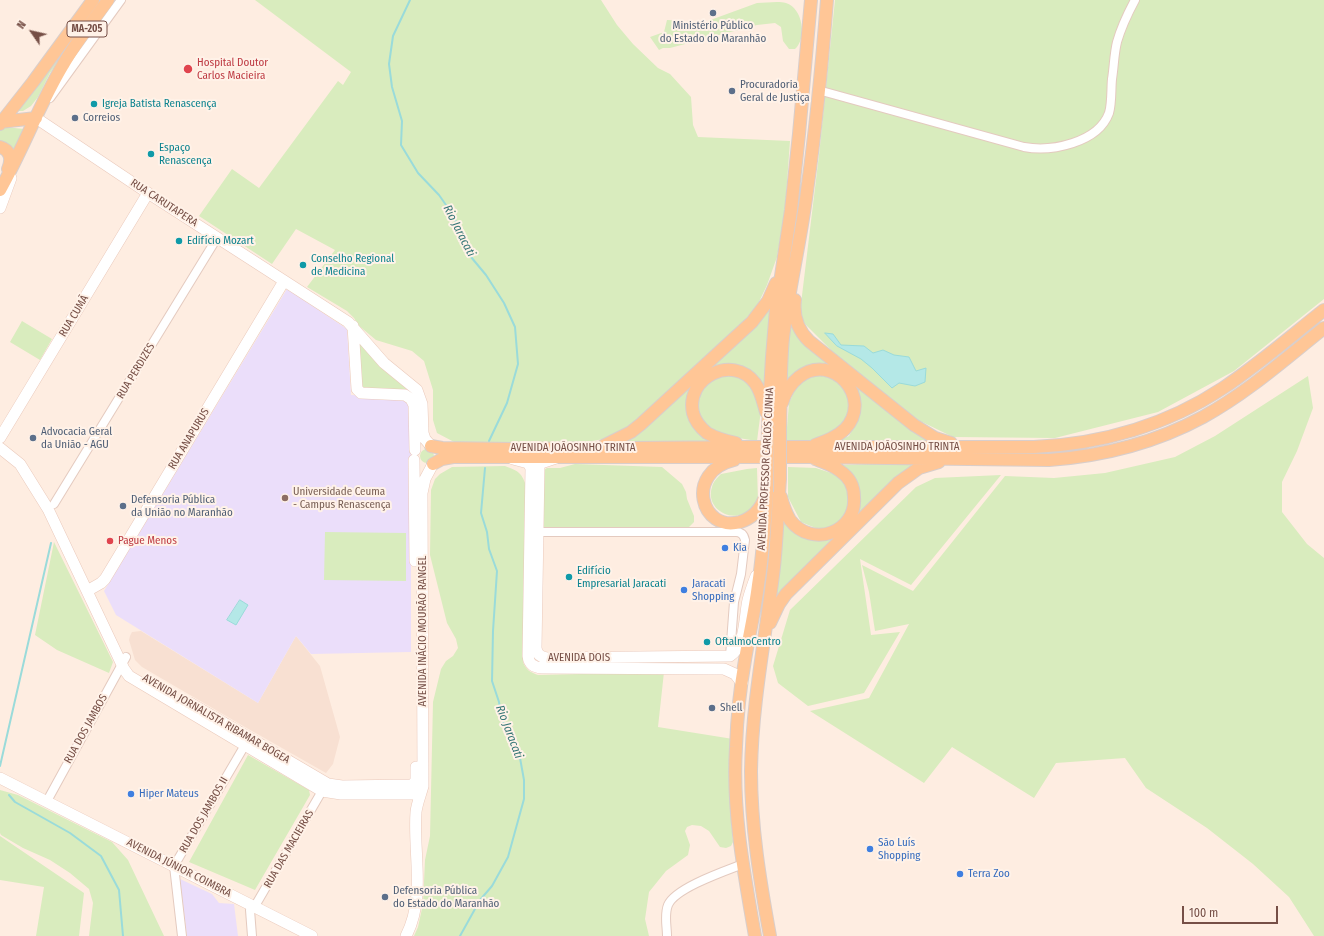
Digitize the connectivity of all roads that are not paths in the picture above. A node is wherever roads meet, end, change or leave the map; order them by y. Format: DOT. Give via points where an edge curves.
graph roads {
  1 [pos="94,0"];
  2 [pos="108,0"];
  3 [pos="121,0"];
  4 [pos="811,0"];
  5 [pos="827,0"];
  6 [pos="1135,0"];
  7 [pos="818,90"];
  8 [pos="2,118"];
  9 [pos="36,118"];
  10 [pos="0,147"];
  11 [pos="18,156"];
  12 [pos="0,185"];
  13 [pos="0,190"];
  14 [pos="148,193"];
  15 [pos="0,208"];
  16 [pos="217,238"];
  17 [pos="798,248"];
  18 [pos="785,254"];
  19 [pos="284,281"];
  20 [pos="1324,310"];
  21 [pos="353,326"];
  22 [pos="1324,328"];
  23 [pos="774,425"];
  24 [pos="0,439"];
  25 [pos="431,446"];
  26 [pos="972,447"];
  27 [pos="0,448"];
  28 [pos="598,448"];
  29 [pos="752,452"];
  30 [pos="808,452"];
  31 [pos="415,455"];
  32 [pos="508,457"];
  33 [pos="559,457"];
  34 [pos="960,458"];
  35 [pos="433,464"];
  36 [pos="780,482"];
  37 [pos="767,492"];
  38 [pos="54,504"];
  39 [pos="538,532"];
  40 [pos="762,560"];
  41 [pos="90,589"];
  42 [pos="742,633"];
  43 [pos="764,639"];
  44 [pos="747,648"];
  45 [pos="730,656"];
  46 [pos="124,661"];
  47 [pos="618,663"];
  48 [pos="742,683"];
  49 [pos="245,745"];
  50 [pos="0,778"];
  51 [pos="420,782"];
  52 [pos="322,791"];
  53 [pos="47,801"];
  54 [pos="743,864"];
  55 [pos="174,866"];
  56 [pos="255,906"];
  57 [pos="182,936"];
  58 [pos="252,936"];
  59 [pos="312,936"];
  60 [pos="406,936"];
  61 [pos="667,936"];
  62 [pos="755,936"];
  63 [pos="770,936"];
  1 -- 8 [label="main road, MA-205"];
  2 -- 9 [label="main road, MA-205" via="64,62"];
  3 -- 9 [label="street"];
  4 -- 18 [label="main road, AVENIDA PROFESSOR CARLOS CUNHA" via="800,134"];
  5 -- 7 [label="main road, AVENIDA PROFESSOR CARLOS CUNHA"];
  6 -- 7 [label="street" via="1117,42 1109,112 1098,129 1069,144 1039,149 1024,147"];
  7 -- 17 [label="main road, AVENIDA PROFESSOR CARLOS CUNHA"];
  8 -- 9 [label="main road"];
  9 -- 11 [label="main road"];
  9 -- 14 [label="main road, RUA CARUTAPERA"];
  10 -- 12 [label="main road" via="8,152 11,159"];
  11 -- 13 [label="main road"];
  11 -- 15 [label="main road"];
  14 -- 16 [label="main road, RUA CARUTAPERA"];
  14 -- 24 [label="main road, RUA CUMÃ"];
  16 -- 19 [label="main road, RUA CARUTAPERA"];
  16 -- 38 [label="street, RUA PERDIZES"];
  17 -- 23 [label="main road, AVENIDA PROFESSOR CARLOS CUNHA" via="783,338"];
  17 -- 26 [label="main road" via="794,313 804,336 922,432 940,440"];
  18 -- 23 [label="main road, AVENIDA PROFESSOR CARLOS CUNHA" via="776,309 772,357"];
  18 -- 28 [label="main road" via="773,293 752,322 641,424"];
  19 -- 21 [label="main road, RUA CARUTAPERA"];
  19 -- 41 [label="main road, RUA ANAPURUS" via="105,579"];
  20 -- 26 [label="main road, AVENIDA JOÃOSINHO TRINTA" via="1223,388 1175,414 1148,425 1121,434 1072,444"];
  21 -- 25 [label="main road" via="384,363 419,394 423,433"];
  21 -- 31 [label="main road, AVENIDA INÁCIO MOURÃO RANGEL" via="356,386 361,393 409,397 414,405"];
  22 -- 34 [label="main road, AVENIDA JOÃOSINHO TRINTA" via="1262,378 1217,409 1188,425 1150,440 1122,449 1066,459"];
  23 -- 29 [label="main road" via="758,388 742,373 722,370 707,376 700,383 694,391 692,400 694,417 700,426 708,433"];
  23 -- 30 [label="main road" via="791,385 802,375 822,369 845,380 854,400 852,419 841,433"];
  23 -- 36 [label="main road, AVENIDA PROFESSOR CARLOS CUNHA, bridge"];
  23 -- 37 [label="main road, AVENIDA PROFESSOR CARLOS CUNHA, bridge"];
  24 -- 38 [label="main road, AVENIDA JORNALISTA RIBAMAR BOGEA" via="25,460"];
  25 -- 28 [label="main road, AVENIDA JOÃOSINHO TRINTA" via="505,449"];
  25 -- 31 [label="main road" via="417,447"];
  25 -- 35 [label="main road" via="436,455"];
  26 -- 30 [label="main road, AVENIDA JOÃOSINHO TRINTA"];
  27 -- 41 [label="main road, AVENIDA JORNALISTA RIBAMAR BOGEA" via="20,464 51,514"];
  28 -- 29 [label="main road, AVENIDA JOÃOSINHO TRINTA"];
  29 -- 30 [label="main road, AVENIDA JOÃOSINHO TRINTA"];
  29 -- 33 [label="main road, AVENIDA JOÃOSINHO TRINTA"];
  29 -- 37 [label="main road" via="713,470 704,485 704,503 712,514 722,521 739,522 755,514"];
  30 -- 34 [label="main road, AVENIDA JOÃOSINHO TRINTA"];
  30 -- 36 [label="main road" via="850,480 854,491 854,505 846,523 824,535 802,530 788,515 782,499"];
  31 -- 35 [label="main road" via="421,467"];
  31 -- 51 [label="main road, AVENIDA INÁCIO MOURÃO RANGEL"];
  32 -- 33 [label="main road, AVENIDA JOÃOSINHO TRINTA"];
  32 -- 35 [label="main road, AVENIDA JOÃOSINHO TRINTA" via="447,458"];
  32 -- 47 [label="main road, AVENIDA DOIS" via="526,462 531,468 529,662 534,667 542,668"];
  33 -- 39 [label="main road, AVENIDA DOIS" via="539,466"];
  34 -- 43 [label="main road" via="919,468 898,483 786,594 772,616"];
  35 -- 51 [label="main road, AVENIDA INÁCIO MOURÃO RANGEL" via="425,479 422,493"];
  36 -- 43 [label="main road, AVENIDA PROFESSOR CARLOS CUNHA" via="774,566"];
  37 -- 40 [label="main road, AVENIDA PROFESSOR CARLOS CUNHA"];
  38 -- 41 [label="main road, AVENIDA JORNALISTA RIBAMAR BOGEA"];
  39 -- 45 [label="street" via="738,532 745,540 741,574 734,602"];
  39 -- 47 [label="main road, AVENIDA DOIS" via="538,653 541,657 547,658"];
  40 -- 42 [label="main road" via="750,593"];
  40 -- 44 [label="main road, AVENIDA PROFESSOR CARLOS CUNHA"];
  41 -- 46 [label="main road, AVENIDA JORNALISTA RIBAMAR BOGEA"];
  42 -- 44 [label="main road"];
  42 -- 45 [label="main road" via="737,650"];
  43 -- 63 [label="main road, AVENIDA PROFESSOR CARLOS CUNHA" via="753,729 752,778 759,879"];
  44 -- 48 [label="main road, AVENIDA PROFESSOR CARLOS CUNHA"];
  45 -- 47 [label="main road, AVENIDA DOIS"];
  46 -- 49 [label="main road, AVENIDA JORNALISTA RIBAMAR BOGEA" via="129,676"];
  46 -- 51 [label="main road, AVENIDA JORNALISTA RIBAMAR BOGEA" via="138,673 326,783 342,786 411,785"];
  46 -- 53 [label="street, RUA DOS JAMBOS"];
  47 -- 48 [label="main road, AVENIDA DOIS" via="724,669 735,674"];
  48 -- 54 [label="main road, AVENIDA PROFESSOR CARLOS CUNHA" via="735,786"];
  49 -- 52 [label="main road, AVENIDA JORNALISTA RIBAMAR BOGEA"];
  49 -- 55 [label="street, RUA DOS JAMBOS II"];
  50 -- 53 [label="main road, AVENIDA JÚNIOR COIMBRA"];
  51 -- 52 [label="main road, AVENIDA JORNALISTA RIBAMAR BOGEA" via="419,792 413,794 341,794"];
  51 -- 60 [label="main road" via="416,812 417,904"];
  52 -- 56 [label="street, RUA DAS MACIEIRAS"];
  53 -- 55 [label="main road, AVENIDA JÚNIOR COIMBRA"];
  54 -- 61 [label="street" via="704,879 672,899 667,911"];
  54 -- 62 [label="main road, AVENIDA PROFESSOR CARLOS CUNHA"];
  55 -- 56 [label="main road, AVENIDA JÚNIOR COIMBRA"];
  55 -- 57 [label="street, RUA DOS JAMBOS II"];
  56 -- 58 [label="street" via="250,912"];
  56 -- 59 [label="main road, AVENIDA JÚNIOR COIMBRA"];
}
